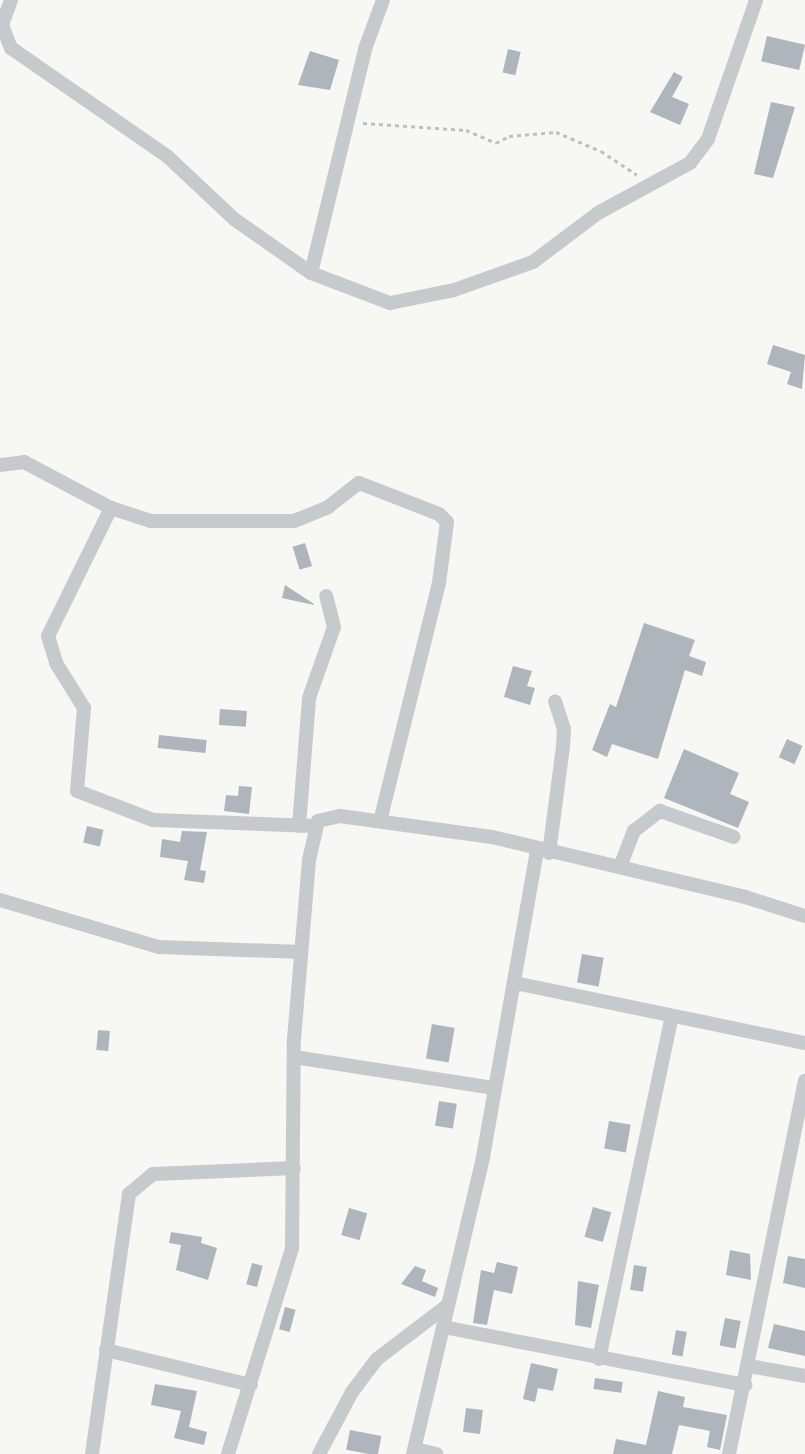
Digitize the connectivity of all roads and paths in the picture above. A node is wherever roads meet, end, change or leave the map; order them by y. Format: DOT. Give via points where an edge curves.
graph roads {
  1 [pos="11,0"];
  2 [pos="383,0"];
  3 [pos="756,0"];
  4 [pos="348,120"];
  5 [pos="650,185"];
  6 [pos="311,273"];
  7 [pos="0,464"];
  8 [pos="111,508"];
  9 [pos="326,596"];
  10 [pos="555,701"];
  11 [pos="380,821"];
  12 [pos="299,826"];
  13 [pos="315,826"];
  14 [pos="734,837"];
  15 [pos="543,852"];
  16 [pos="620,867"];
  17 [pos="0,900"];
  18 [pos="805,916"];
  19 [pos="301,952"];
  20 [pos="515,983"];
  21 [pos="671,1019"];
  22 [pos="805,1043"];
  23 [pos="294,1057"];
  24 [pos="805,1081"];
  25 [pos="495,1088"];
  26 [pos="294,1168"];
  27 [pos="448,1305"];
  28 [pos="443,1327"];
  29 [pos="106,1350"];
  30 [pos="599,1359"];
  31 [pos="749,1366"];
  32 [pos="805,1376"];
  33 [pos="251,1385"];
  34 [pos="745,1385"];
  35 [pos="414,1451"];
  36 [pos="92,1454"];
  37 [pos="228,1454"];
  38 [pos="319,1454"];
  39 [pos="436,1454"];
  40 [pos="729,1454"];
  1 -- 6 [label="street" via="2,25 11,48 167,156 234,219"];
  2 -- 4 [label="street"];
  3 -- 5 [label="street" via="708,139 690,163"];
  4 -- 5 [label="path" via="466,130 496,143 509,136 556,132 614,158"];
  4 -- 6 [label="street"];
  5 -- 6 [label="street" via="598,213 533,262 454,290 390,303"];
  7 -- 8 [label="street" via="24,462"];
  8 -- 11 [label="street" via="151,521 294,521 328,507 359,483 425,504 447,522 439,583"];
  8 -- 12 [label="street" via="48,636 56,663 84,708 77,791 144,819"];
  9 -- 12 [label="street" via="334,627 309,698"];
  10 -- 15 [label="street" via="564,738"];
  11 -- 13 [label="street" via="325,817"];
  11 -- 15 [label="street" via="492,837"];
  12 -- 13 [label="street"];
  13 -- 19 [label="street"];
  14 -- 16 [label="street" via="660,811 634,831"];
  15 -- 16 [label="street"];
  15 -- 20 [label="street"];
  16 -- 18 [label="street"];
  17 -- 19 [label="street" via="159,947"];
  19 -- 23 [label="street"];
  20 -- 21 [label="street"];
  20 -- 25 [label="street"];
  21 -- 22 [label="street"];
  21 -- 30 [label="street"];
  23 -- 25 [label="street"];
  23 -- 26 [label="street"];
  24 -- 31 [label="street"];
  25 -- 27 [label="street"];
  26 -- 29 [label="street" via="175,1171 138,1183 129,1194 122,1230"];
  26 -- 33 [label="street" via="292,1248"];
  27 -- 28 [label="street"];
  27 -- 38 [label="street" via="377,1359 352,1392"];
  28 -- 30 [label="street"];
  28 -- 35 [label="street"];
  29 -- 33 [label="street"];
  29 -- 36 [label="street"];
  30 -- 34 [label="street"];
  31 -- 32 [label="street"];
  31 -- 34 [label="street"];
  33 -- 37 [label="street"];
  34 -- 40 [label="street"];
  35 -- 39 [label="street"];
}
